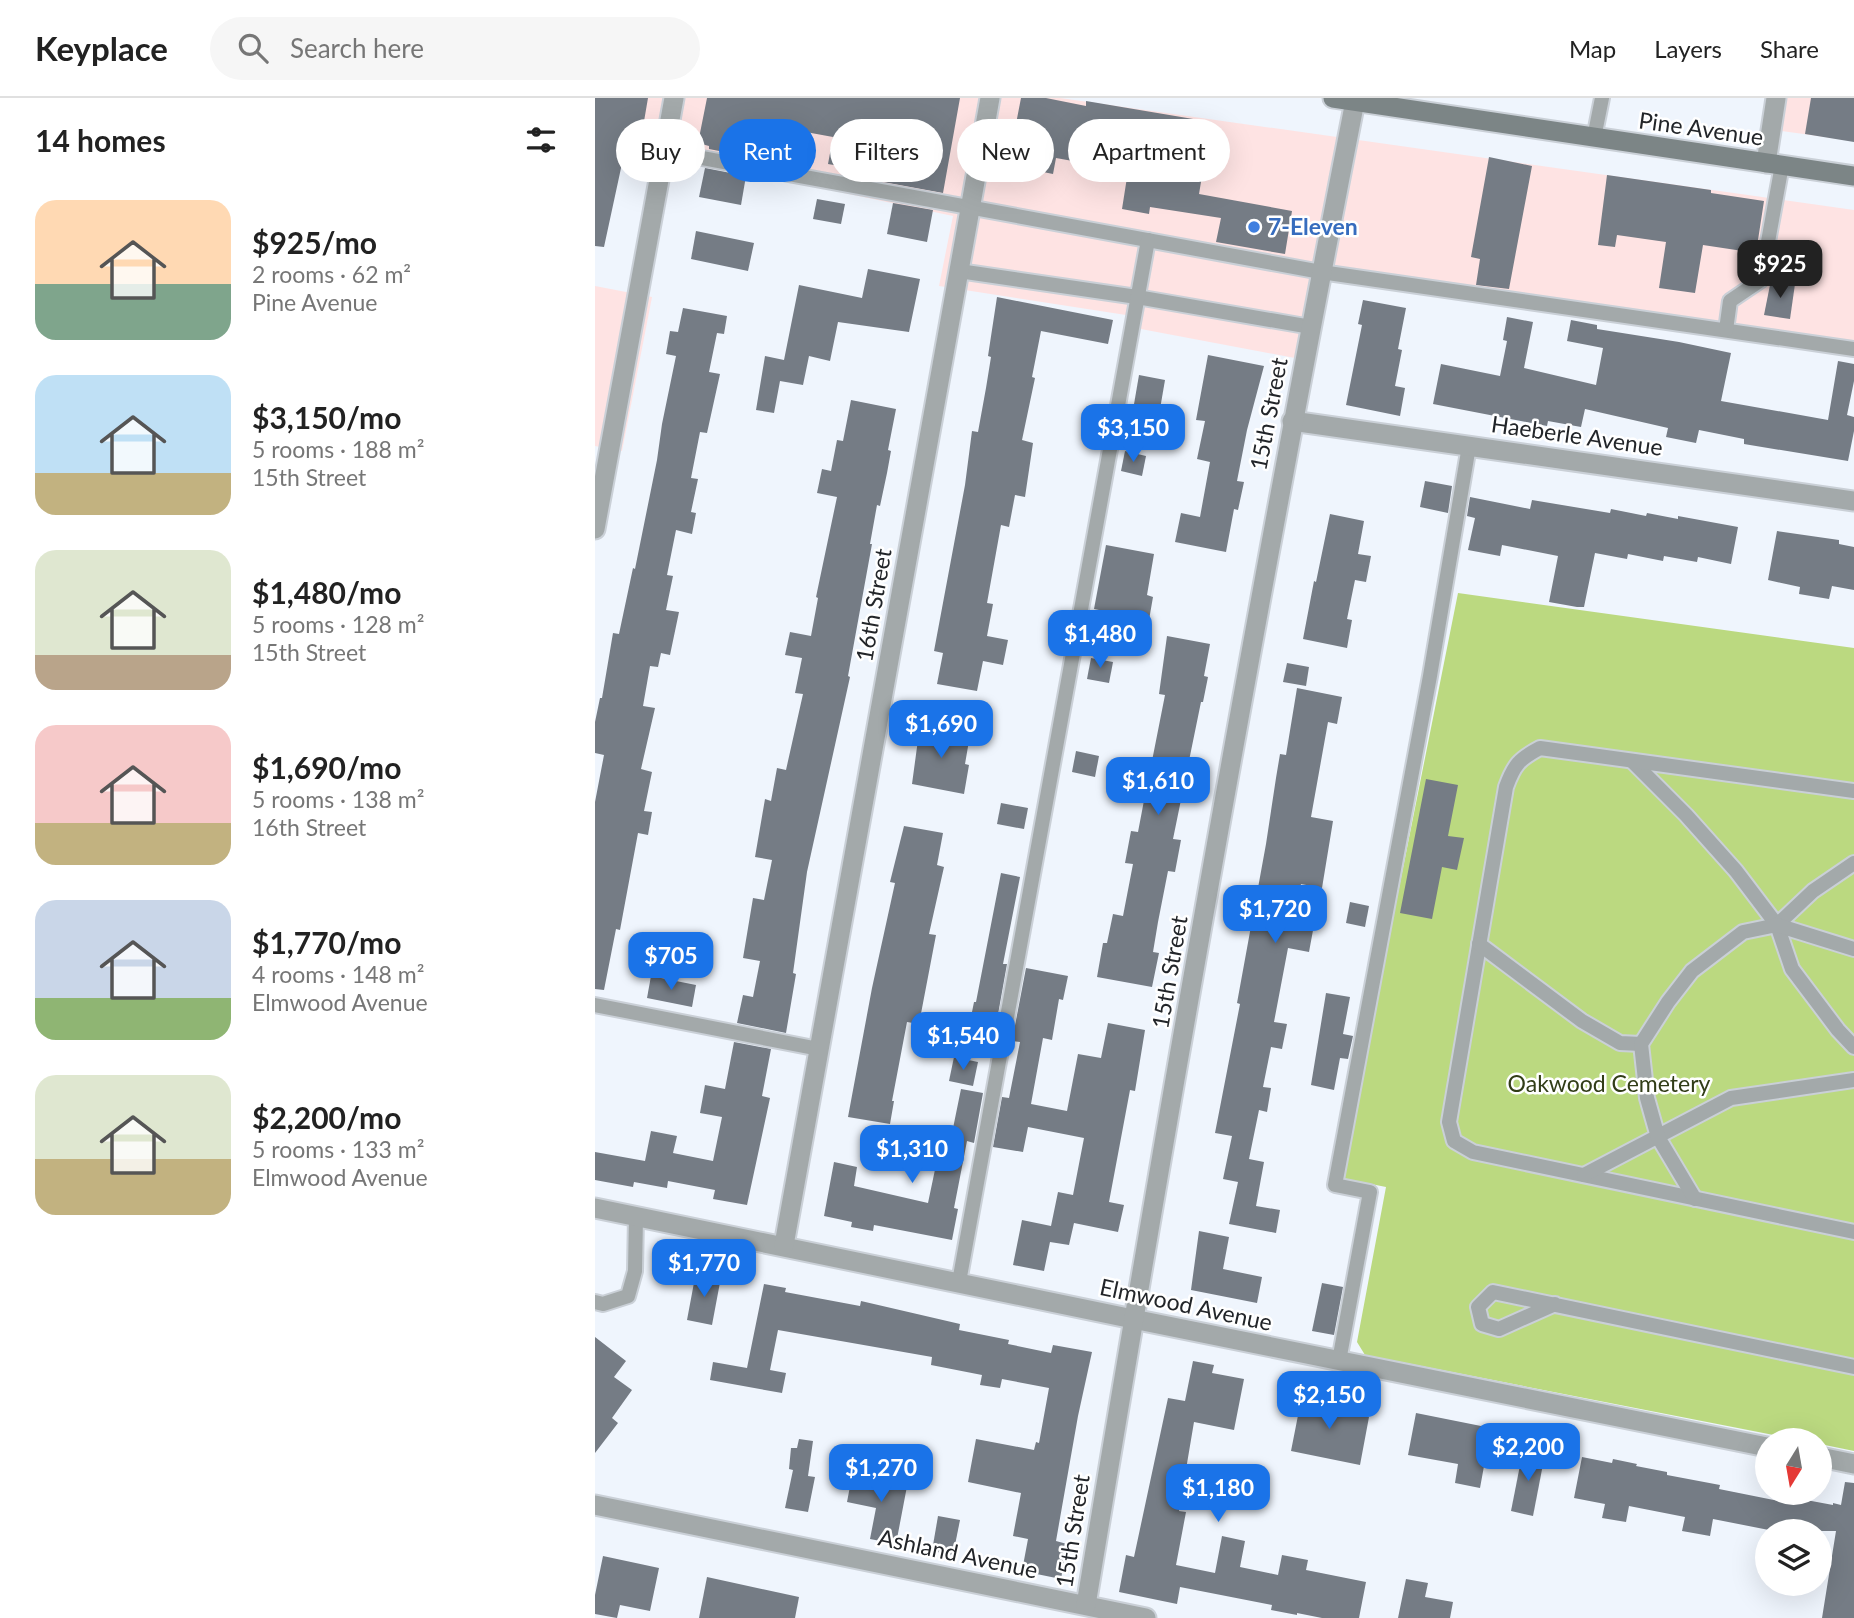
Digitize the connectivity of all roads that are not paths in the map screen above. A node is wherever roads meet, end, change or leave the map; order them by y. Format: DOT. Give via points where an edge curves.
graph roads {
  1 [pos="674,98"];
  2 [pos="990,98"];
  3 [pos="1333,98"];
  4 [pos="1602,98"];
  5 [pos="1776,98"];
  6 [pos="1355,101"];
  7 [pos="1417,104"];
  8 [pos="670,119"];
  9 [pos="1594,138"];
  10 [pos="705,159"];
  11 [pos="1774,164"];
  12 [pos="1854,176"];
  13 [pos="658,182"];
  14 [pos="970,208"];
  15 [pos="1148,240"];
  16 [pos="959,271"];
  17 [pos="1321,272"];
  18 [pos="1137,297"];
  19 [pos="1311,327"];
  20 [pos="1726,330"];
  21 [pos="1854,349"];
  22 [pos="1292,421"];
  23 [pos="1469,446"];
  24 [pos="1854,501"];
  25 [pos="595,529"];
  26 [pos="1632,761"];
  27 [pos="1854,791"];
  28 [pos="1854,863"];
  29 [pos="1777,925"];
  30 [pos="1479,944"];
  31 [pos="1854,949"];
  32 [pos="595,1004"];
  33 [pos="1641,1044"];
  34 [pos="1854,1047"];
  35 [pos="819,1049"];
  36 [pos="1854,1080"];
  37 [pos="1658,1137"];
  38 [pos="1584,1175"];
  39 [pos="1695,1199"];
  40 [pos="595,1208"];
  41 [pos="636,1216"];
  42 [pos="1854,1232"];
  43 [pos="784,1245"];
  44 [pos="959,1282"];
  45 [pos="595,1302"];
  46 [pos="1556,1304"];
  47 [pos="1133,1319"];
  48 [pos="1339,1361"];
  49 [pos="1854,1367"];
  50 [pos="1755,1445"];
  51 [pos="1832,1459"];
  52 [pos="1854,1464"];
  53 [pos="595,1505"];
  54 [pos="1086,1605"];
  55 [pos="1146,1618"];
  1 -- 8 [label="street"];
  2 -- 14 [label="street, 16th Street"];
  3 -- 6 [label="main road, Pine Avenue"];
  4 -- 9 [label="lane"];
  5 -- 11 [label="street"];
  6 -- 7 [label="main road, Pine Avenue"];
  6 -- 17 [label="street, 15th Street"];
  7 -- 9 [label="main road, Pine Avenue"];
  9 -- 11 [label="main road, Pine Avenue"];
  10 -- 14 [label="lane"];
  11 -- 12 [label="main road, Pine Avenue"];
  11 -- 20 [label="lane" via="1761,280 1730,301"];
  13 -- 25 [label="street"];
  14 -- 15 [label="lane"];
  14 -- 16 [label="street, 16th Street"];
  15 -- 17 [label="lane"];
  15 -- 18 [label="lane"];
  16 -- 18 [label="lane"];
  16 -- 35 [label="street, 16th Street"];
  17 -- 19 [label="street, 15th Street"];
  17 -- 20 [label="lane"];
  18 -- 19 [label="lane"];
  18 -- 44 [label="lane"];
  19 -- 22 [label="street, 15th Street"];
  20 -- 21 [label="lane"];
  22 -- 23 [label="street, Haeberle Avenue"];
  22 -- 47 [label="street, 15th Street"];
  23 -- 24 [label="street, Haeberle Avenue"];
  23 -- 48 [label="lane" via="1335,1185 1370,1192"];
  26 -- 27 [label="lane"];
  26 -- 29 [label="lane" via="1736,871"];
  26 -- 30 [label="lane" via="1540,748 1523,757 1506,788"];
  28 -- 29 [label="lane" via="1813,891"];
  29 -- 31 [label="lane"];
  29 -- 33 [label="lane" via="1743,932 1692,971"];
  29 -- 34 [label="lane" via="1792,969"];
  30 -- 33 [label="lane" via="1582,1021 1620,1043"];
  30 -- 38 [label="lane" via="1450,1112 1454,1141 1473,1152"];
  32 -- 35 [label="lane"];
  33 -- 37 [label="lane" via="1647,1098"];
  35 -- 43 [label="street, 16th Street"];
  36 -- 37 [label="lane" via="1731,1098"];
  37 -- 38 [label="lane"];
  37 -- 39 [label="lane"];
  38 -- 39 [label="lane"];
  39 -- 42 [label="lane"];
  40 -- 41 [label="street, Elmwood Avenue"];
  41 -- 43 [label="street, Elmwood Avenue"];
  41 -- 45 [label="lane" via="635,1271 628,1296"];
  43 -- 44 [label="street, Elmwood Avenue"];
  44 -- 47 [label="street, Elmwood Avenue"];
  46 -- 46 [label="lane" via="1493,1292 1478,1307 1482,1324 1499,1328"];
  46 -- 49 [label="lane"];
  47 -- 48 [label="street, Elmwood Avenue"];
  47 -- 54 [label="street, 15th Street"];
  48 -- 50 [label="street, Elmwood Avenue"];
  51 -- 52 [label="street"];
  53 -- 54 [label="street, Ashland Avenue"];
  54 -- 55 [label="street, Ashland Avenue"];
}
